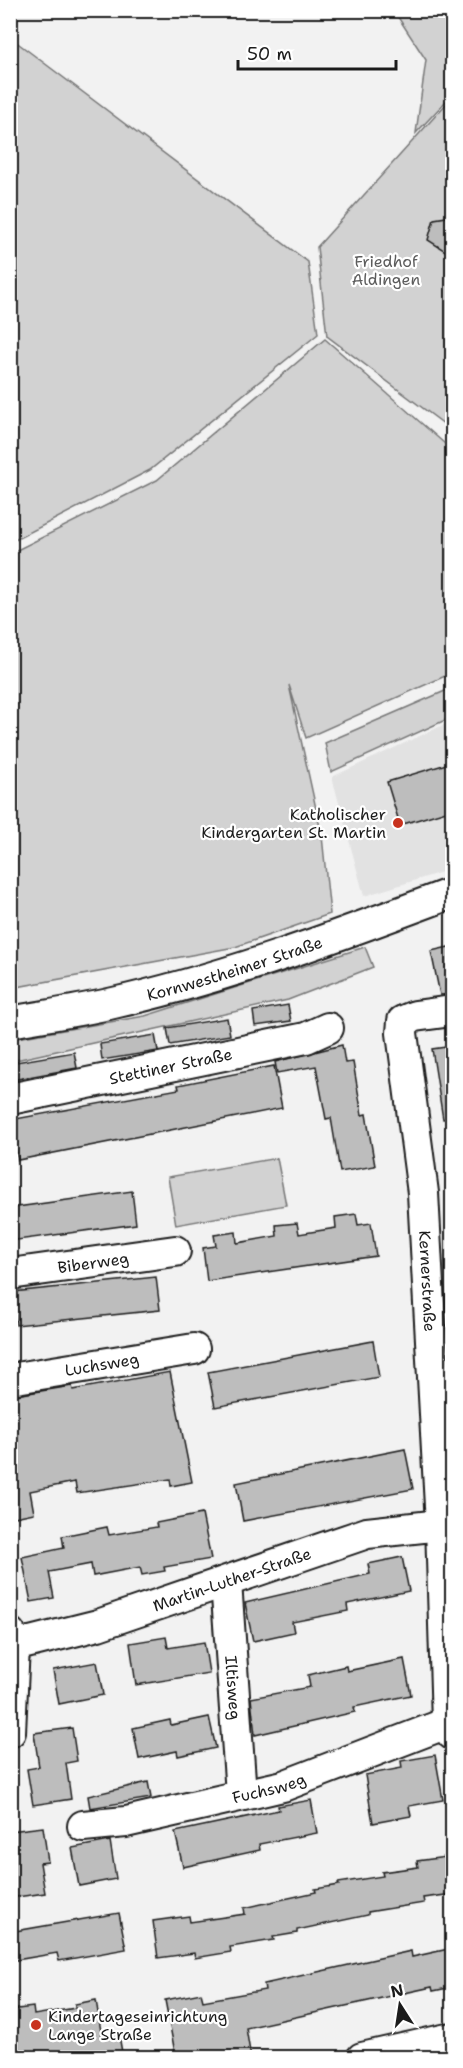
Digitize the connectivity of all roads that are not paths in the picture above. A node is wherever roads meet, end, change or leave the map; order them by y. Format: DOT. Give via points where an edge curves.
graph roads {
  1 [pos="453,893"];
  2 [pos="453,1011"];
  3 [pos="10,1022"];
  4 [pos="328,1028"];
  5 [pos="10,1099"];
  6 [pos="175,1251"];
  7 [pos="10,1274"];
  8 [pos="195,1349"];
  9 [pos="10,1379"];
  10 [pos="447,1527"];
  11 [pos="226,1582"];
  12 [pos="12,1639"];
  13 [pos="450,1728"];
  14 [pos="10,1732"];
  15 [pos="241,1794"];
  16 [pos="82,1826"];
  17 [pos="452,2041"];
  18 [pos="362,2058"];
  1 -- 3 [label="street, Kornwestheimer Straße" via="262,962 110,1004"];
  2 -- 10 [label="street, Kernerstraße" via="403,1021 402,1033 423,1193"];
  4 -- 5 [label="street, Stettiner Straße" via="306,1038"];
  6 -- 7 [label="street, Biberweg"];
  8 -- 9 [label="street, Luchsweg"];
  10 -- 11 [label="street, Martin-Luther-Straße" via="367,1533"];
  10 -- 13 [label="street, Kernerstraße"];
  11 -- 12 [label="street, Martin-Luther-Straße" via="98,1625"];
  11 -- 15 [label="street, Iltisweg"];
  12 -- 14 [label="street"];
  13 -- 15 [label="street, Fuchsweg" via="283,1786"];
  15 -- 16 [label="street, Fuchsweg" via="126,1822"];
  17 -- 18 [label="street"];
}
